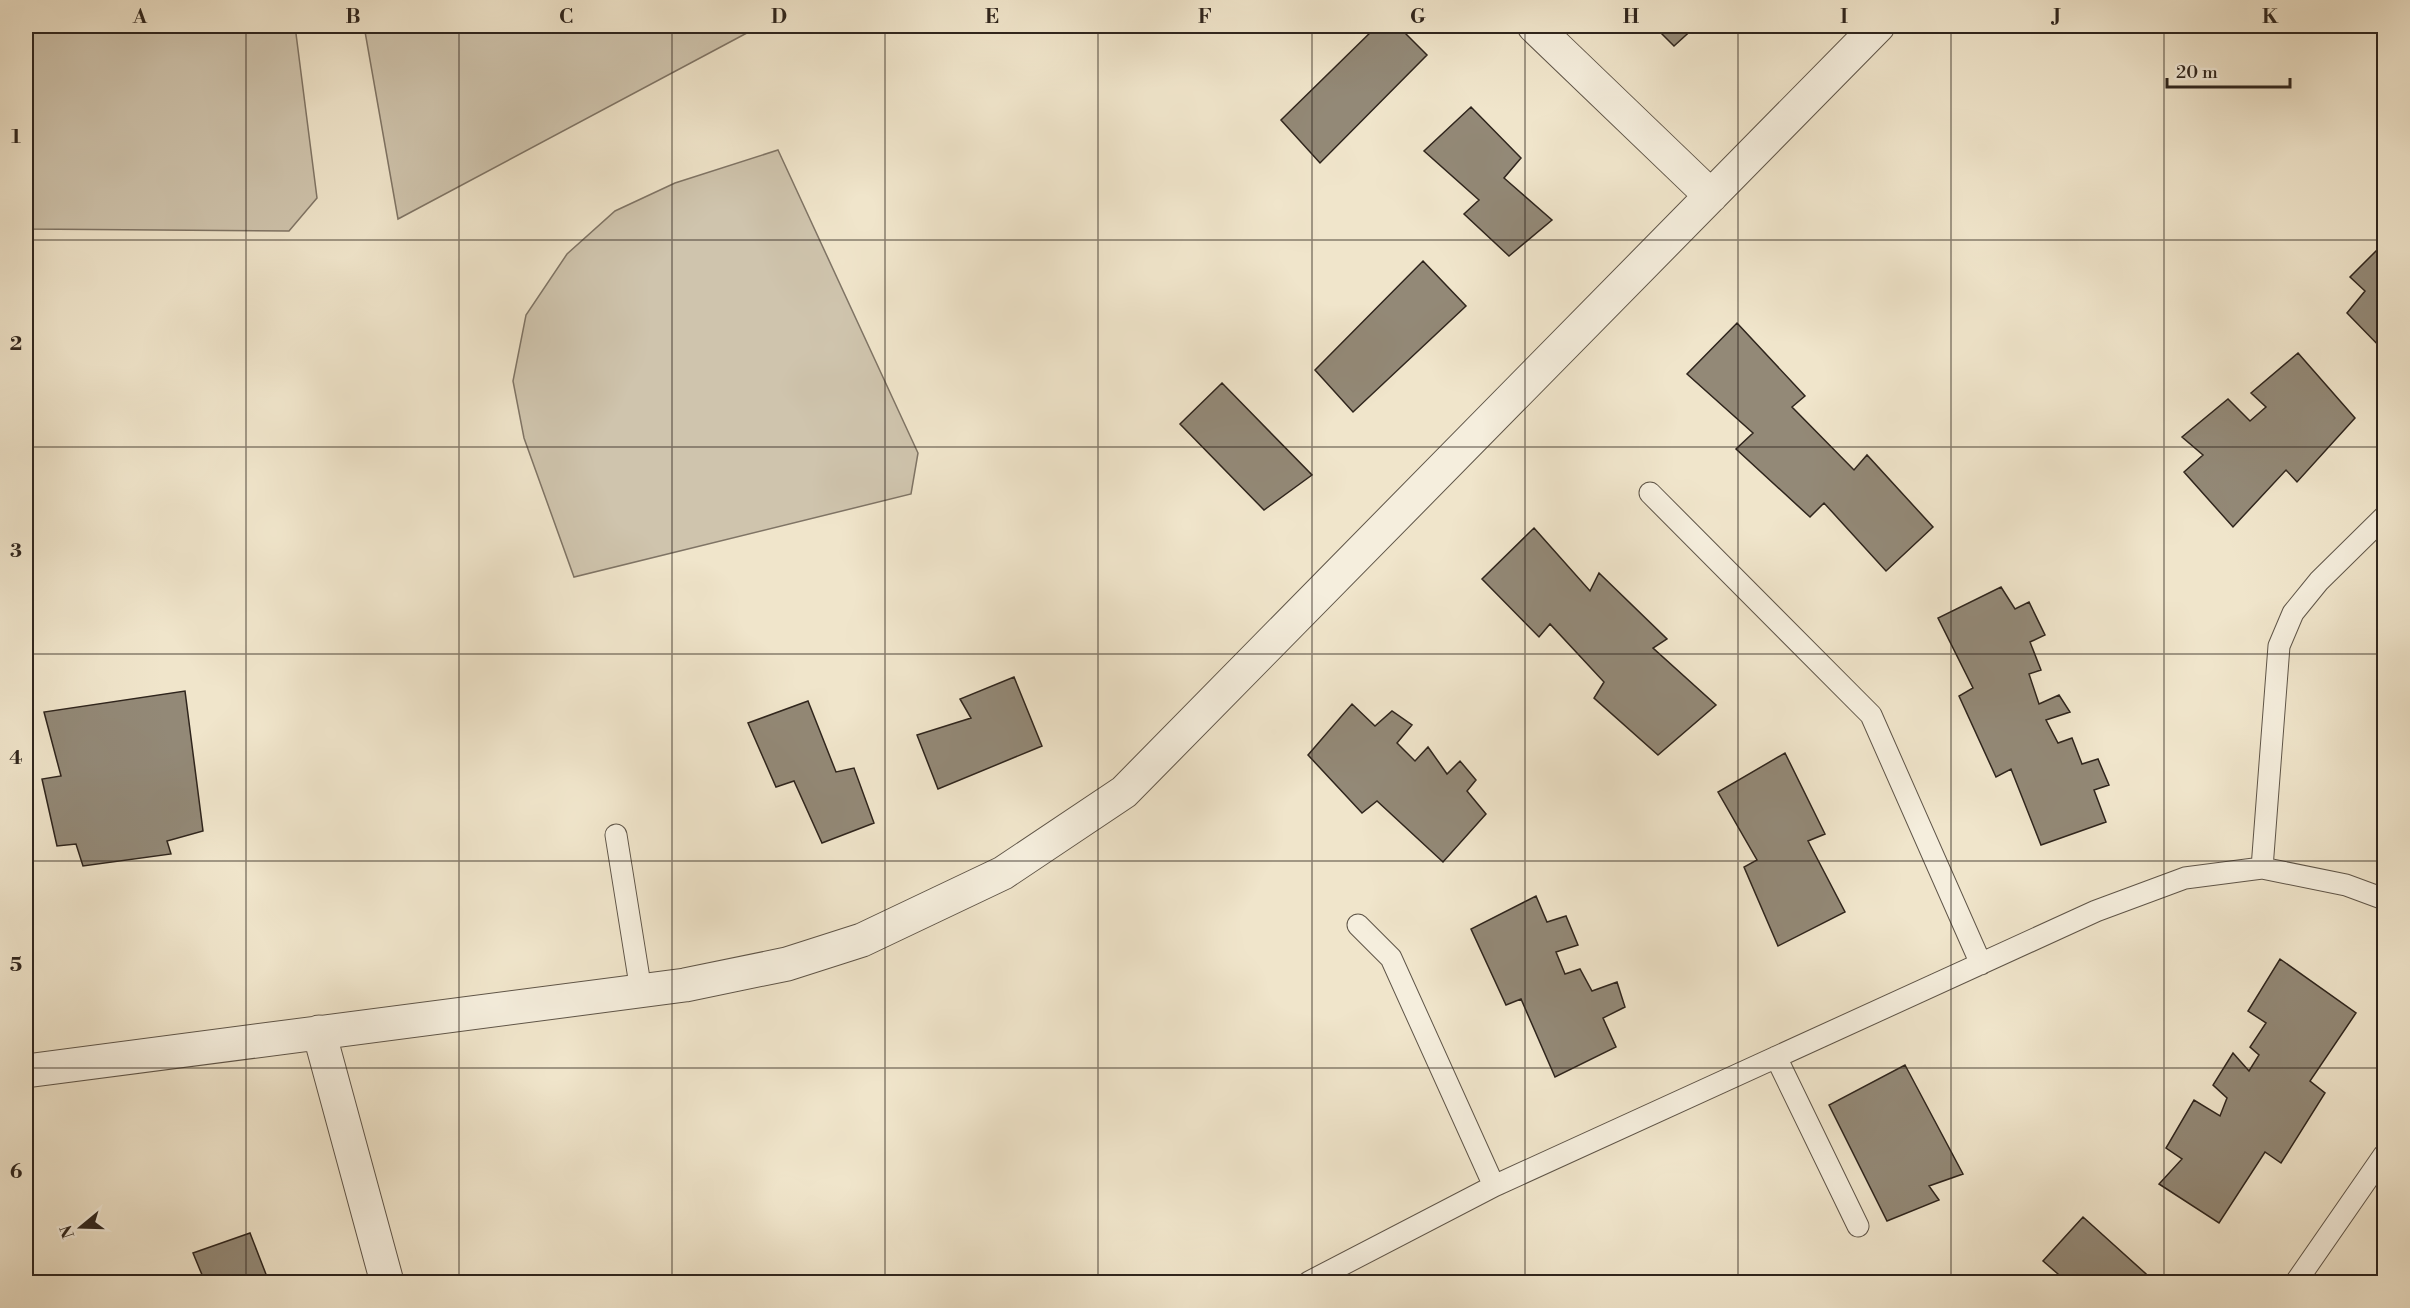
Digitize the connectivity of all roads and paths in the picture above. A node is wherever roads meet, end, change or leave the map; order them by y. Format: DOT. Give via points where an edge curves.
graph roads {
  1 [pos="1534,26"];
  2 [pos="1878,26"];
  3 [pos="1711,196"];
  4 [pos="1650,493"];
  5 [pos="2385,517"];
  6 [pos="616,835"];
  7 [pos="2262,868"];
  8 [pos="2385,899"];
  9 [pos="1358,925"];
  10 [pos="1981,964"];
  11 [pos="641,991"];
  12 [pos="319,1032"];
  13 [pos="1776,1057"];
  14 [pos="26,1071"];
  15 [pos="2385,1155"];
  16 [pos="1494,1186"];
  17 [pos="1858,1226"];
  18 [pos="387,1282"];
  19 [pos="1310,1282"];
  20 [pos="2296,1282"];
  1 -- 3 [label="street"];
  2 -- 3 [label="street"];
  3 -- 11 [label="street" via="1124,792 1004,873 862,940 787,964"];
  4 -- 10 [label="lane" via="1871,715"];
  5 -- 7 [label="lane" via="2293,613 2279,646"];
  6 -- 11 [label="lane"];
  7 -- 8 [label="lane" via="2346,885"];
  7 -- 10 [label="lane" via="2185,878 2096,911"];
  9 -- 16 [label="lane" via="1391,958"];
  10 -- 13 [label="lane"];
  11 -- 12 [label="street"];
  12 -- 14 [label="street"];
  12 -- 18 [label="street"];
  13 -- 16 [label="lane"];
  13 -- 17 [label="lane"];
  15 -- 20 [label="lane"];
  16 -- 19 [label="lane"];
}
